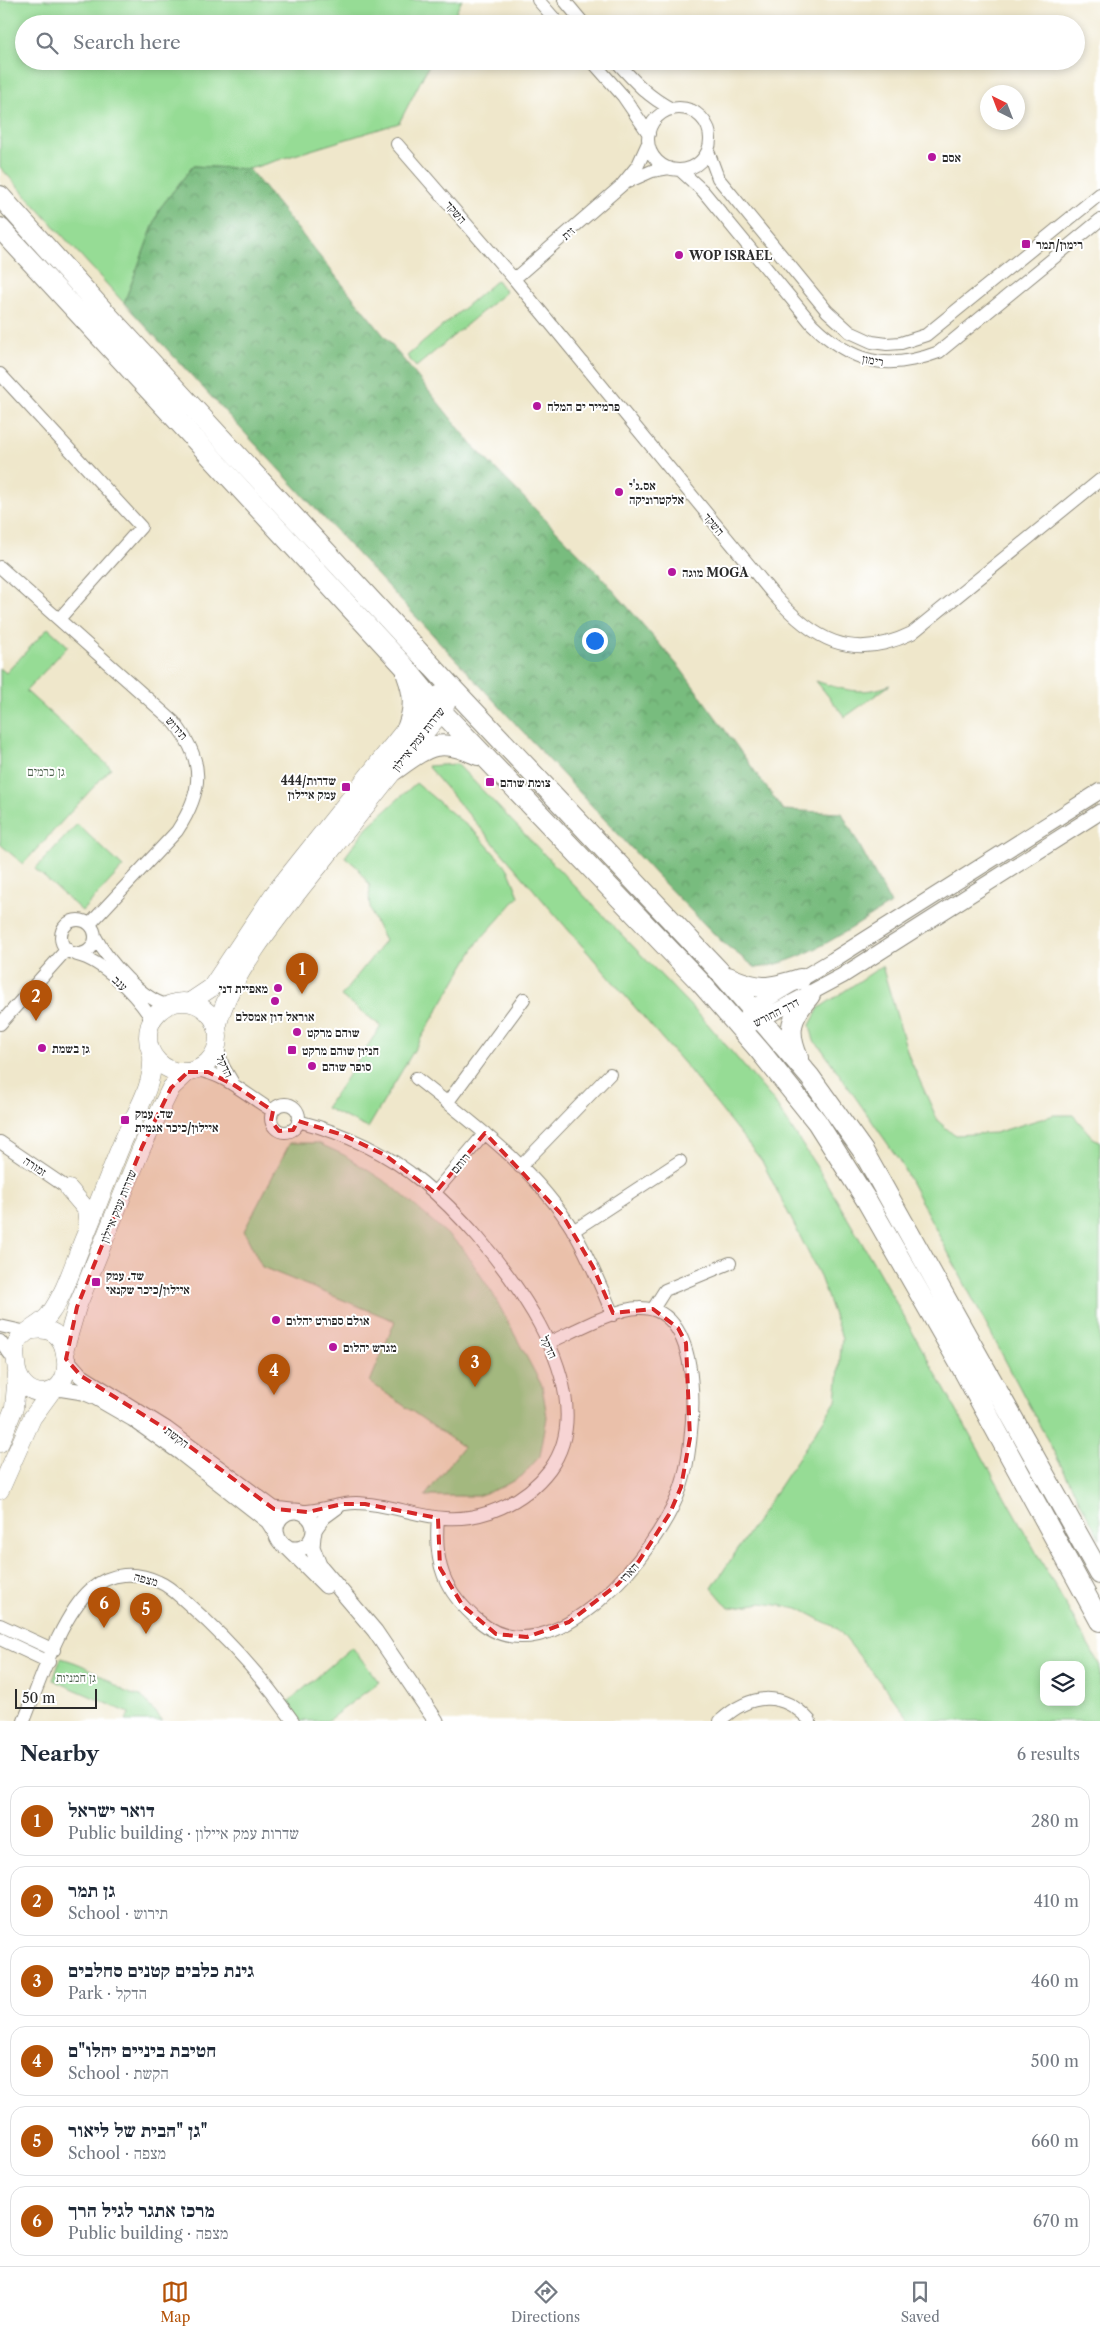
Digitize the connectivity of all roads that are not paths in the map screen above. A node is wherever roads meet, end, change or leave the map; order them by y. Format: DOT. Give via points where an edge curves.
graph roads {
  1 [pos="538,0"];
  2 [pos="564,0"];
  3 [pos="551,15"];
  4 [pos="576,15"];
  5 [pos="600,70"];
  6 [pos="624,70"];
  7 [pos="672,109"];
  8 [pos="649,138"];
  9 [pos="397,144"];
  10 [pos="708,151"];
  11 [pos="675,169"];
  12 [pos="621,186"];
  13 [pos="1100,194"];
  14 [pos="0,196"];
  15 [pos="1088,204"];
  16 [pos="1100,220"];
  17 [pos="0,228"];
  18 [pos="514,279"];
  19 [pos="0,374"];
  20 [pos="1100,480"];
  21 [pos="0,567"];
  22 [pos="59,619"];
  23 [pos="404,666"];
  24 [pos="453,688"];
  25 [pos="436,705"];
  26 [pos="408,726"];
  27 [pos="488,760"];
  28 [pos="394,770"];
  29 [pos="1100,791"];
  30 [pos="1100,812"];
  31 [pos="90,924"];
  32 [pos="96,938"];
  33 [pos="71,952"];
  34 [pos="722,974"];
  35 [pos="805,987"];
  36 [pos="524,999"];
  37 [pos="190,1002"];
  38 [pos="167,1005"];
  39 [pos="758,1014"];
  40 [pos="0,1024"];
  41 [pos="149,1027"];
  42 [pos="217,1028"];
  43 [pos="741,1028"];
  44 [pos="217,1046"];
  45 [pos="152,1056"];
  46 [pos="802,1066"];
  47 [pos="192,1071"];
  48 [pos="610,1074"];
  49 [pos="416,1078"];
  50 [pos="234,1085"];
  51 [pos="448,1103"];
  52 [pos="273,1111"];
  53 [pos="298,1121"];
  54 [pos="485,1133"];
  55 [pos="0,1142"];
  56 [pos="680,1160"];
  57 [pos="520,1166"];
  58 [pos="105,1185"];
  59 [pos="69,1189"];
  60 [pos="435,1192"];
  61 [pos="88,1227"];
  62 [pos="574,1231"];
  63 [pos="730,1263"];
  64 [pos="653,1309"];
  65 [pos="613,1315"];
  66 [pos="0,1326"];
  67 [pos="30,1331"];
  68 [pos="0,1341"];
  69 [pos="548,1342"];
  70 [pos="65,1353"];
  71 [pos="16,1368"];
  72 [pos="54,1390"];
  73 [pos="0,1443"];
  74 [pos="0,1490"];
  75 [pos="346,1504"];
  76 [pos="294,1511"];
  77 [pos="438,1518"];
  78 [pos="314,1534"];
  79 [pos="282,1541"];
  80 [pos="1100,1574"];
  81 [pos="1100,1621"];
  82 [pos="0,1625"];
  83 [pos="0,1639"];
  84 [pos="54,1650"];
  85 [pos="49,1662"];
  86 [pos="24,1721"];
  87 [pos="293,1721"];
  88 [pos="424,1721"];
  89 [pos="436,1721"];
  90 [pos="720,1721"];
  91 [pos="810,1721"];
  1 -- 3 [label="street"];
  2 -- 4 [label="street"];
  5 -- 8 [label="street" via="623,96"];
  6 -- 7 [label="street" via="640,88"];
  7 -- 8 [label="street" via="656,119"];
  7 -- 10 [label="street" via="688,109 705,121 710,130"];
  8 -- 11 [label="street" via="655,159"];
  8 -- 12 [label="street, זית" via="638,165"];
  9 -- 18 [label="street, השקד"];
  10 -- 11 [label="street" via="697,165"];
  10 -- 15 [label="street, רימון" via="718,178 827,311 850,332 872,342 902,343 926,335"];
  11 -- 12 [label="street, זית" via="652,171"];
  11 -- 16 [label="street, רימון" via="703,190 826,338 862,360 878,363 909,362 938,352"];
  12 -- 18 [label="street, זית"];
  13 -- 15 [label="street, רימון"];
  14 -- 24 [label="main road"];
  15 -- 16 [label="street"];
  17 -- 23 [label="main road"];
  18 -- 20 [label="street, השקד" via="788,612 805,627 843,646 886,644 912,633"];
  19 -- 22 [label="street" via="141,528"];
  21 -- 22 [label="street, תירוש"];
  22 -- 31 [label="street, תירוש" via="174,722 191,744 198,772 191,805 177,831"];
  23 -- 25 [label="main road"];
  23 -- 26 [label="main road" via="414,698 414,710"];
  24 -- 25 [label="main road, שדרות עמק איילון"];
  24 -- 34 [label="main road"];
  25 -- 26 [label="main road, שדרות עמק איילון"];
  25 -- 27 [label="main road"];
  25 -- 28 [label="main road, שדרות עמק איילון"];
  26 -- 37 [label="main road, שדרות עמק איילון" via="273,895 211,988"];
  27 -- 28 [label="main road" via="459,746 437,744"];
  27 -- 43 [label="main road"];
  28 -- 42 [label="main road, שדרות עמק איילון" via="270,931 235,984 220,1014"];
  29 -- 35 [label="street, דרך החורש"];
  30 -- 35 [label="street, דרך החורש"];
  31 -- 32 [label="street"];
  31 -- 33 [label="street" via="77,919 67,924 61,934 63,946"];
  32 -- 33 [label="street" via="91,949 81,954"];
  32 -- 38 [label="street, ענב" via="107,955 146,994"];
  33 -- 40 [label="street"];
  33 -- 41 [label="street, ענב" via="89,958 110,974 144,1008 149,1015"];
  34 -- 35 [label="main road" via="748,986"];
  34 -- 39 [label="main road"];
  35 -- 39 [label="street, דרך החורש"];
  35 -- 46 [label="main road" via="791,1024 791,1038"];
  36 -- 51 [label="street"];
  37 -- 38 [label="main road"];
  37 -- 42 [label="main road" via="207,1011"];
  38 -- 41 [label="main road" via="158,1011"];
  39 -- 43 [label="street, דרך החורש"];
  39 -- 46 [label="main road"];
  41 -- 45 [label="main road" via="147,1038"];
  42 -- 44 [label="main road"];
  43 -- 81 [label="main road" via="817,1122 867,1201"];
  44 -- 47 [label="main road" via="211,1058"];
  44 -- 50 [label="street, הדקל"];
  45 -- 47 [label="main road" via="167,1070"];
  45 -- 58 [label="main road, שדרות עמק איילון" via="150,1080"];
  46 -- 80 [label="main road" via="863,1151"];
  47 -- 50 [label="street, הדקל" via="208,1072"];
  47 -- 70 [label="main road, שדרות עמק איילון" via="171,1088 142,1147 77,1307"];
  48 -- 57 [label="street"];
  49 -- 51 [label="street"];
  50 -- 52 [label="street, הדקל"];
  51 -- 54 [label="street"];
  52 -- 53 [label="street" via="278,1106 288,1105 297,1111"];
  52 -- 53 [label="street" via="271,1121 279,1131 293,1130"];
  53 -- 60 [label="street, הדקל" via="363,1144 404,1168"];
  54 -- 57 [label="street"];
  54 -- 60 [label="street, רותם"];
  55 -- 59 [label="street, זמורה"];
  56 -- 62 [label="street"];
  57 -- 62 [label="street" via="546,1193"];
  58 -- 59 [label="main road" via="89,1192"];
  58 -- 61 [label="main road, שדרות עמק איילון"];
  59 -- 61 [label="main road" via="86,1209"];
  60 -- 69 [label="street, הדקל" via="497,1260"];
  61 -- 67 [label="main road, שדרות עמק איילון" via="59,1298 47,1317"];
  62 -- 65 [label="street"];
  63 -- 64 [label="street" via="665,1290"];
  64 -- 65 [label="street" via="638,1308"];
  64 -- 77 [label="street, הארז" via="678,1328 686,1344 692,1402 690,1438 681,1487 670,1513 640,1561 618,1584 569,1622 547,1632 512,1638 496,1634 462,1606 440,1568 436,1552"];
  65 -- 69 [label="street"];
  66 -- 67 [label="street"];
  67 -- 70 [label="main road" via="43,1328 55,1333"];
  67 -- 71 [label="main road" via="16,1344"];
  68 -- 71 [label="street"];
  69 -- 77 [label="street, הדקל" via="564,1381 567,1408 566,1433 554,1464 533,1488 505,1506 473,1516"];
  70 -- 72 [label="main road" via="65,1377"];
  70 -- 76 [label="street, הקשת" via="81,1376 166,1429 274,1509"];
  71 -- 72 [label="main road" via="27,1389 37,1393"];
  71 -- 73 [label="main road" via="14,1408"];
  72 -- 74 [label="main road" via="32,1418"];
  72 -- 79 [label="street, הקשת" via="95,1397 133,1419 268,1521"];
  75 -- 76 [label="street, הדקל" via="308,1512"];
  75 -- 77 [label="street, הדקל" via="365,1504"];
  75 -- 78 [label="street" via="324,1518"];
  76 -- 78 [label="street" via="311,1519"];
  76 -- 79 [label="street" via="281,1518"];
  78 -- 79 [label="street" via="304,1547 297,1549"];
  78 -- 89 [label="street" via="312,1547 319,1565 375,1631"];
  79 -- 88 [label="street, הקשת" via="353,1617"];
  82 -- 84 [label="street"];
  83 -- 85 [label="street"];
  84 -- 85 [label="street, מצפה"];
  84 -- 87 [label="street, מצפה" via="69,1617 85,1596 105,1580 122,1574 142,1576 160,1582 203,1618 258,1676"];
  85 -- 86 [label="street, מצפה"];
  90 -- 91 [label="street" via="752,1700 770,1698 787,1702"];
}
